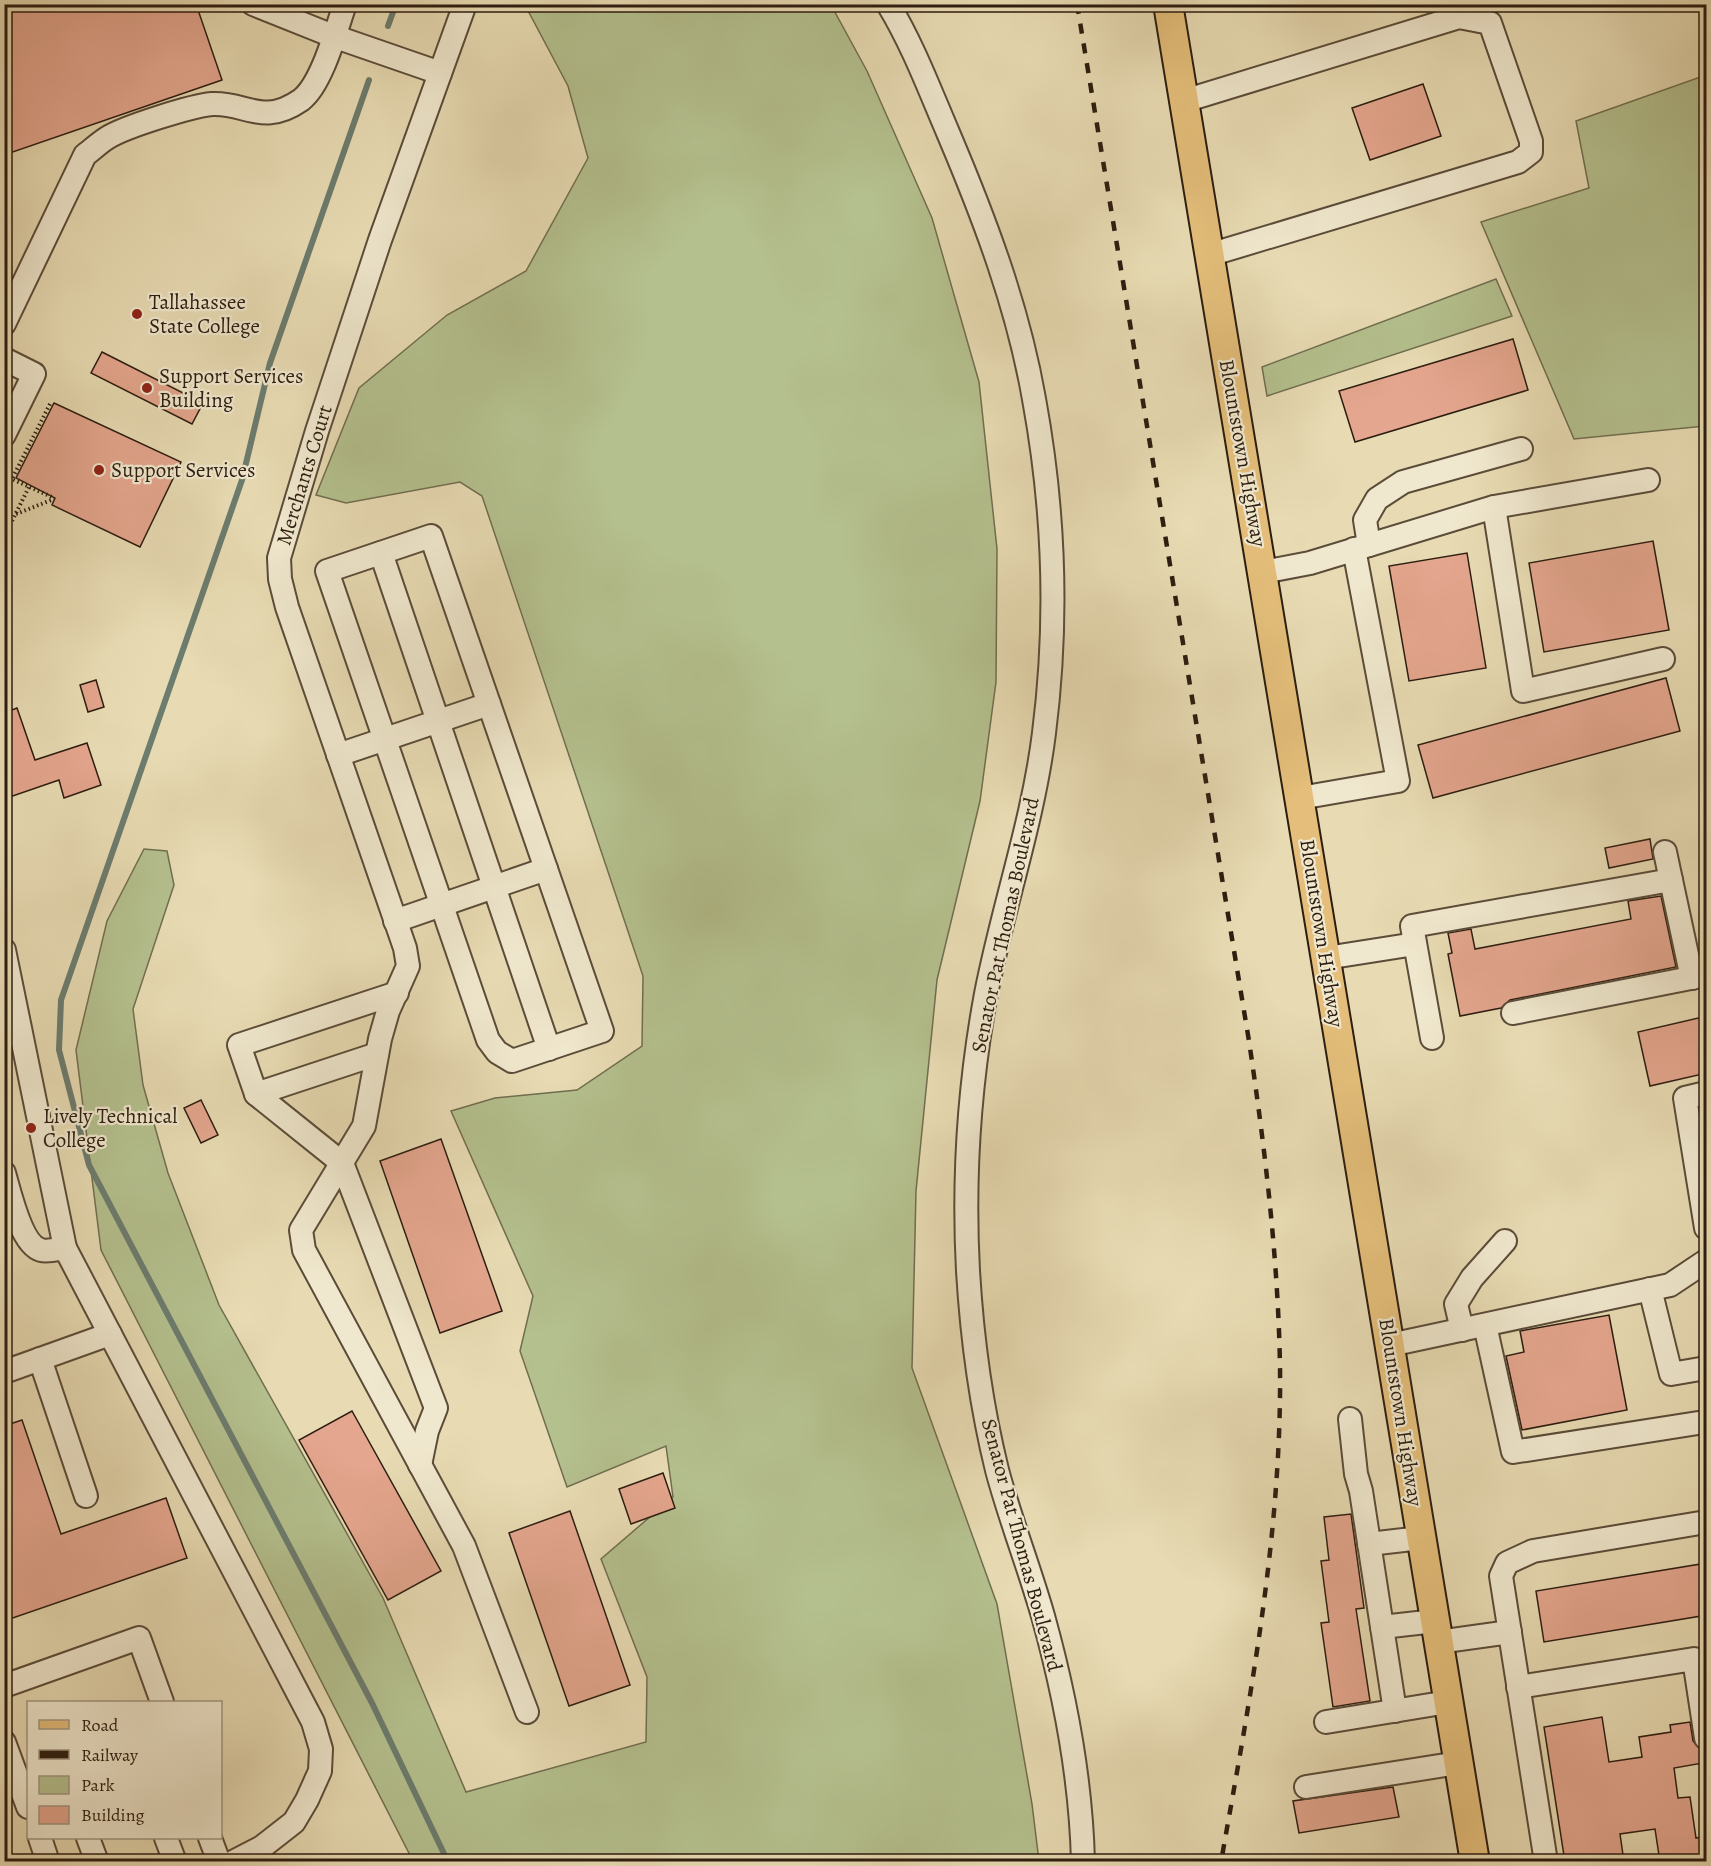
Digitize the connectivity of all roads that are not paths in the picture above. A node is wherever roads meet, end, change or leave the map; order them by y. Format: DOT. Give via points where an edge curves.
graph roads {
  1 [pos="253,4"];
  2 [pos="345,4"];
  3 [pos="465,4"];
  4 [pos="888,4"];
  5 [pos="1168,4"];
  6 [pos="333,36"];
  7 [pos="440,73"];
  8 [pos="1184,101"];
  9 [pos="1209,255"];
  10 [pos="12,286"];
  11 [pos="4,324"];
  12 [pos="4,359"];
  13 [pos="4,435"];
  14 [pos="1521,448"];
  15 [pos="1648,480"];
  16 [pos="1494,507"];
  17 [pos="1362,547"];
  18 [pos="381,553"];
  19 [pos="1263,572"];
  20 [pos="1663,659"];
  21 [pos="489,704"];
  22 [pos="438,721"];
  23 [pos="385,739"];
  24 [pos="338,754"];
  25 [pos="1300,798"];
  26 [pos="1665,852"];
  27 [pos="546,869"];
  28 [pos="1671,880"];
  29 [pos="494,887"];
  30 [pos="442,905"];
  31 [pos="395,921"];
  32 [pos="1416,944"];
  33 [pos="4,950"];
  34 [pos="1326,958"];
  35 [pos="1699,976"];
  36 [pos="397,993"];
  37 [pos="1514,1013"];
  38 [pos="1432,1038"];
  39 [pos="549,1048"];
  40 [pos="377,1054"];
  41 [pos="256,1094"];
  42 [pos="1707,1094"];
  43 [pos="342,1163"];
  44 [pos="4,1173"];
  45 [pos="1707,1228"];
  46 [pos="1504,1241"];
  47 [pos="65,1248"];
  48 [pos="1707,1262"];
  49 [pos="1650,1289"];
  50 [pos="1485,1325"];
  51 [pos="1462,1330"];
  52 [pos="110,1334"];
  53 [pos="1390,1345"];
  54 [pos="40,1359"];
  55 [pos="1707,1368"];
  56 [pos="4,1371"];
  57 [pos="436,1408"];
  58 [pos="1350,1419"];
  59 [pos="397,1421"];
  60 [pos="1698,1424"];
  61 [pos="420,1465"];
  62 [pos="86,1496"];
  63 [pos="1707,1522"];
  64 [pos="1421,1538"];
  65 [pos="1369,1544"];
  66 [pos="1382,1628"];
  67 [pos="1437,1631"];
  68 [pos="1510,1632"];
  69 [pos="4,1686"];
  70 [pos="1518,1687"];
  71 [pos="162,1701"];
  72 [pos="1448,1702"];
  73 [pos="1395,1711"];
  74 [pos="526,1712"];
  75 [pos="1326,1722"];
  76 [pos="1707,1738"];
  77 [pos="4,1742"];
  78 [pos="1458,1763"];
  79 [pos="1306,1786"];
  80 [pos="27,1804"];
  81 [pos="40,1839"];
  82 [pos="88,1839"];
  83 [pos="166,1839"];
  84 [pos="210,1839"];
  85 [pos="48,1862"];
  86 [pos="97,1862"];
  87 [pos="175,1862"];
  88 [pos="219,1862"];
  89 [pos="233,1862"];
  90 [pos="1083,1862"];
  91 [pos="1474,1862"];
  92 [pos="1546,1862"];
  1 -- 6 [label="street"];
  2 -- 6 [label="street"];
  3 -- 7 [label="street, Merchants Court"];
  4 -- 90 [label="street, Senator Pat Thomas Boulevard" via="930,91 990,236 1034,397 1049,521 1053,614 1044,733 1028,826 987,990 974,1068 967,1136 966,1206 972,1322 981,1391 997,1468 1055,1665 1069,1730"];
  5 -- 8 [label="main road, Blountstown Highway"];
  6 -- 7 [label="street"];
  6 -- 10 [label="street" via="317,79 302,99 258,114 215,104 192,106 109,137 85,155"];
  7 -- 24 [label="street, Merchants Court" via="369,274 279,558 287,607"];
  8 -- 9 [label="main road, Blountstown Highway"];
  8 -- 9 [label="street" via="1459,17 1490,23 1531,141 1531,152 1518,162"];
  9 -- 19 [label="main road, Blountstown Highway"];
  10 -- 11 [label="street"];
  12 -- 13 [label="street" via="34,374"];
  14 -- 17 [label="street" via="1403,482 1377,499 1365,520"];
  15 -- 16 [label="street"];
  16 -- 17 [label="street"];
  16 -- 20 [label="street" via="1523,691"];
  17 -- 19 [label="street"];
  17 -- 25 [label="street" via="1398,781"];
  18 -- 21 [label="street" via="431,536"];
  18 -- 22 [label="street"];
  18 -- 23 [label="street" via="327,571"];
  19 -- 25 [label="main road, Blountstown Highway"];
  21 -- 22 [label="street"];
  21 -- 27 [label="street"];
  22 -- 23 [label="street"];
  22 -- 29 [label="street"];
  23 -- 24 [label="street"];
  23 -- 30 [label="street"];
  24 -- 31 [label="street, Merchants Court"];
  25 -- 34 [label="main road, Blountstown Highway"];
  26 -- 28 [label="street"];
  27 -- 29 [label="street"];
  27 -- 39 [label="street" via="602,1031"];
  28 -- 32 [label="street" via="1412,926"];
  28 -- 35 [label="street"];
  29 -- 30 [label="street"];
  29 -- 39 [label="street"];
  30 -- 31 [label="street"];
  30 -- 39 [label="street" via="488,1040 497,1052 512,1061"];
  31 -- 36 [label="street, Merchants Court" via="408,966"];
  32 -- 34 [label="street"];
  32 -- 38 [label="street"];
  33 -- 47 [label="street"];
  34 -- 53 [label="main road, Blountstown Highway"];
  35 -- 37 [label="street"];
  36 -- 40 [label="street"];
  36 -- 41 [label="street" via="239,1045"];
  40 -- 41 [label="street"];
  40 -- 43 [label="street" via="364,1126"];
  41 -- 43 [label="street"];
  42 -- 45 [label="street" via="1685,1098"];
  43 -- 57 [label="street"];
  43 -- 59 [label="street" via="301,1230 304,1250"];
  44 -- 47 [label="street" via="19,1223 34,1246 40,1250"];
  46 -- 51 [label="street" via="1456,1304"];
  47 -- 52 [label="street"];
  48 -- 49 [label="street" via="1670,1285"];
  49 -- 50 [label="street"];
  49 -- 55 [label="street" via="1671,1374"];
  50 -- 51 [label="street"];
  50 -- 60 [label="street" via="1513,1452"];
  51 -- 53 [label="street"];
  52 -- 54 [label="street"];
  52 -- 89 [label="street" via="314,1722 321,1749 320,1771 294,1821"];
  53 -- 64 [label="main road, Blountstown Highway"];
  54 -- 56 [label="street"];
  54 -- 62 [label="street"];
  57 -- 59 [label="street"];
  57 -- 61 [label="street"];
  58 -- 65 [label="street"];
  59 -- 61 [label="street"];
  61 -- 74 [label="street" via="464,1546"];
  63 -- 68 [label="street" via="1521,1554 1507,1563 1501,1576"];
  64 -- 65 [label="street"];
  64 -- 67 [label="main road, Blountstown Highway"];
  65 -- 66 [label="street"];
  66 -- 67 [label="street"];
  66 -- 73 [label="street"];
  67 -- 68 [label="street"];
  67 -- 72 [label="main road, Blountstown Highway"];
  68 -- 70 [label="street"];
  69 -- 71 [label="street" via="139,1638"];
  70 -- 76 [label="street" via="1694,1659"];
  70 -- 92 [label="street"];
  72 -- 73 [label="street"];
  72 -- 78 [label="main road, Blountstown Highway"];
  73 -- 75 [label="street"];
  77 -- 80 [label="street"];
  78 -- 79 [label="street"];
  78 -- 91 [label="main road, Blountstown Highway"];
  81 -- 85 [label="street"];
  82 -- 86 [label="street"];
  83 -- 87 [label="street"];
  84 -- 88 [label="street"];
}
